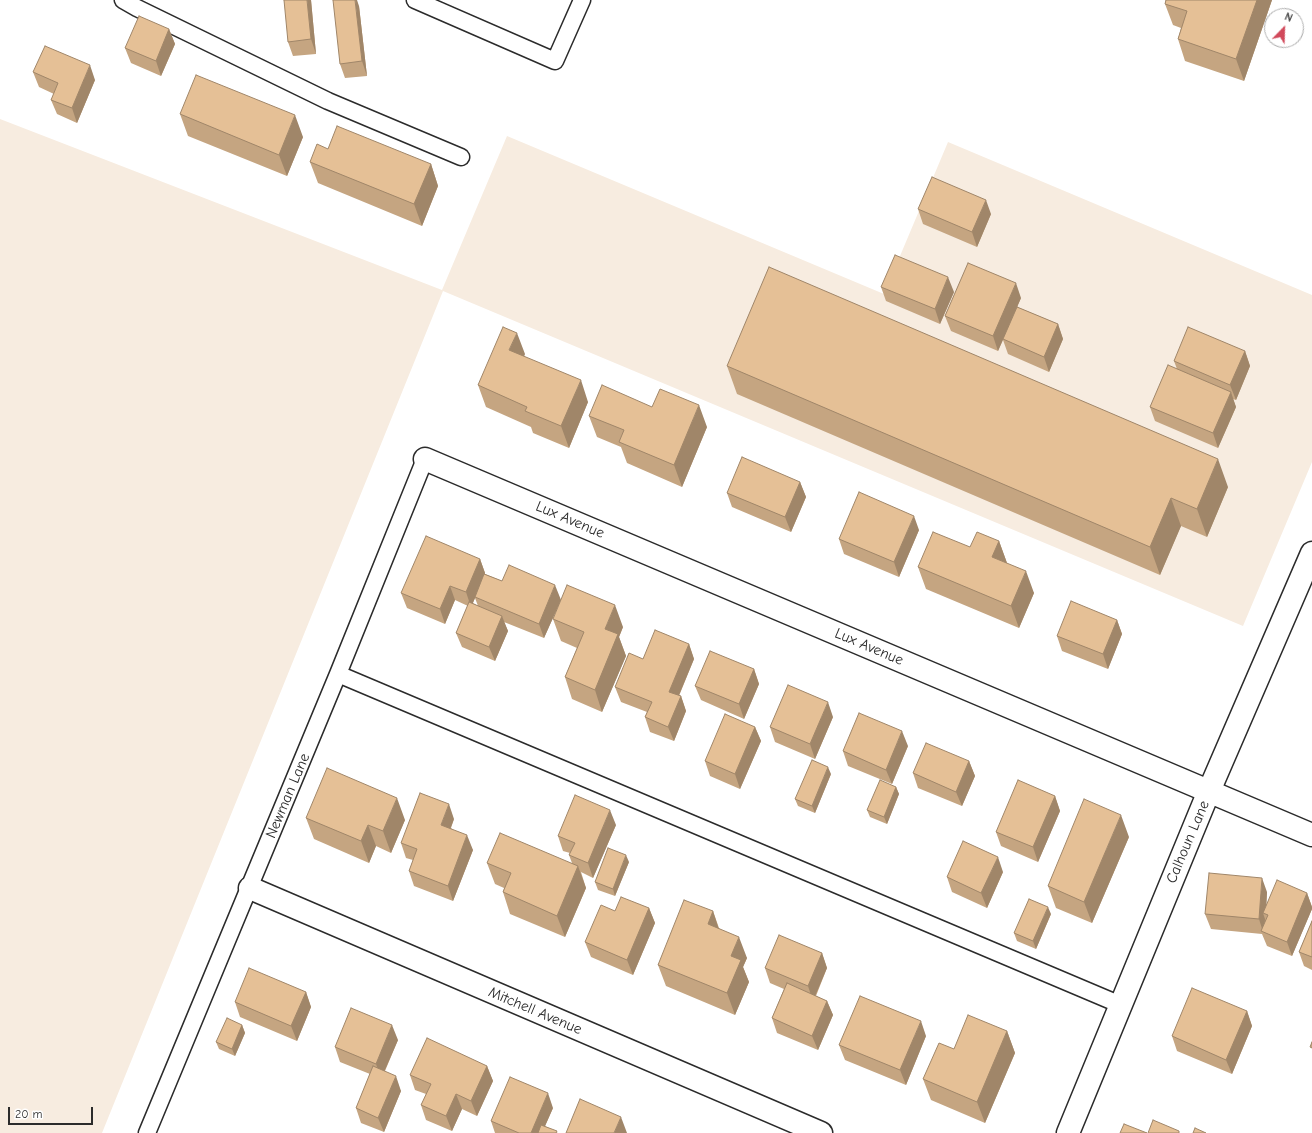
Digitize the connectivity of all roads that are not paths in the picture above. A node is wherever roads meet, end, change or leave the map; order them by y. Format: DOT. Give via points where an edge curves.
graph roads {
  1 [pos="123,0"];
  2 [pos="415,0"];
  3 [pos="582,0"];
  4 [pos="461,157"];
  5 [pos="425,459"];
  6 [pos="1312,553"];
  7 [pos="338,674"];
  8 [pos="1209,791"];
  9 [pos="1312,835"];
  10 [pos="250,888"];
  11 [pos="1120,1006"];
  12 [pos="146,1133"];
  13 [pos="821,1133"];
  14 [pos="1068,1133"];
  1 -- 4 [label="lane" via="328,101"];
  2 -- 3 [label="lane" via="555,61"];
  5 -- 7 [label="lane, Newman Lane"];
  5 -- 8 [label="street, Lux Avenue"];
  6 -- 8 [label="street, Calhoun Lane"];
  7 -- 10 [label="lane, Newman Lane"];
  7 -- 11 [label="lane"];
  8 -- 9 [label="street, Lux Avenue"];
  8 -- 11 [label="street, Calhoun Lane"];
  10 -- 12 [label="lane, Newman Lane"];
  10 -- 13 [label="street, Mitchell Avenue"];
  11 -- 14 [label="street, Calhoun Lane"];
}
